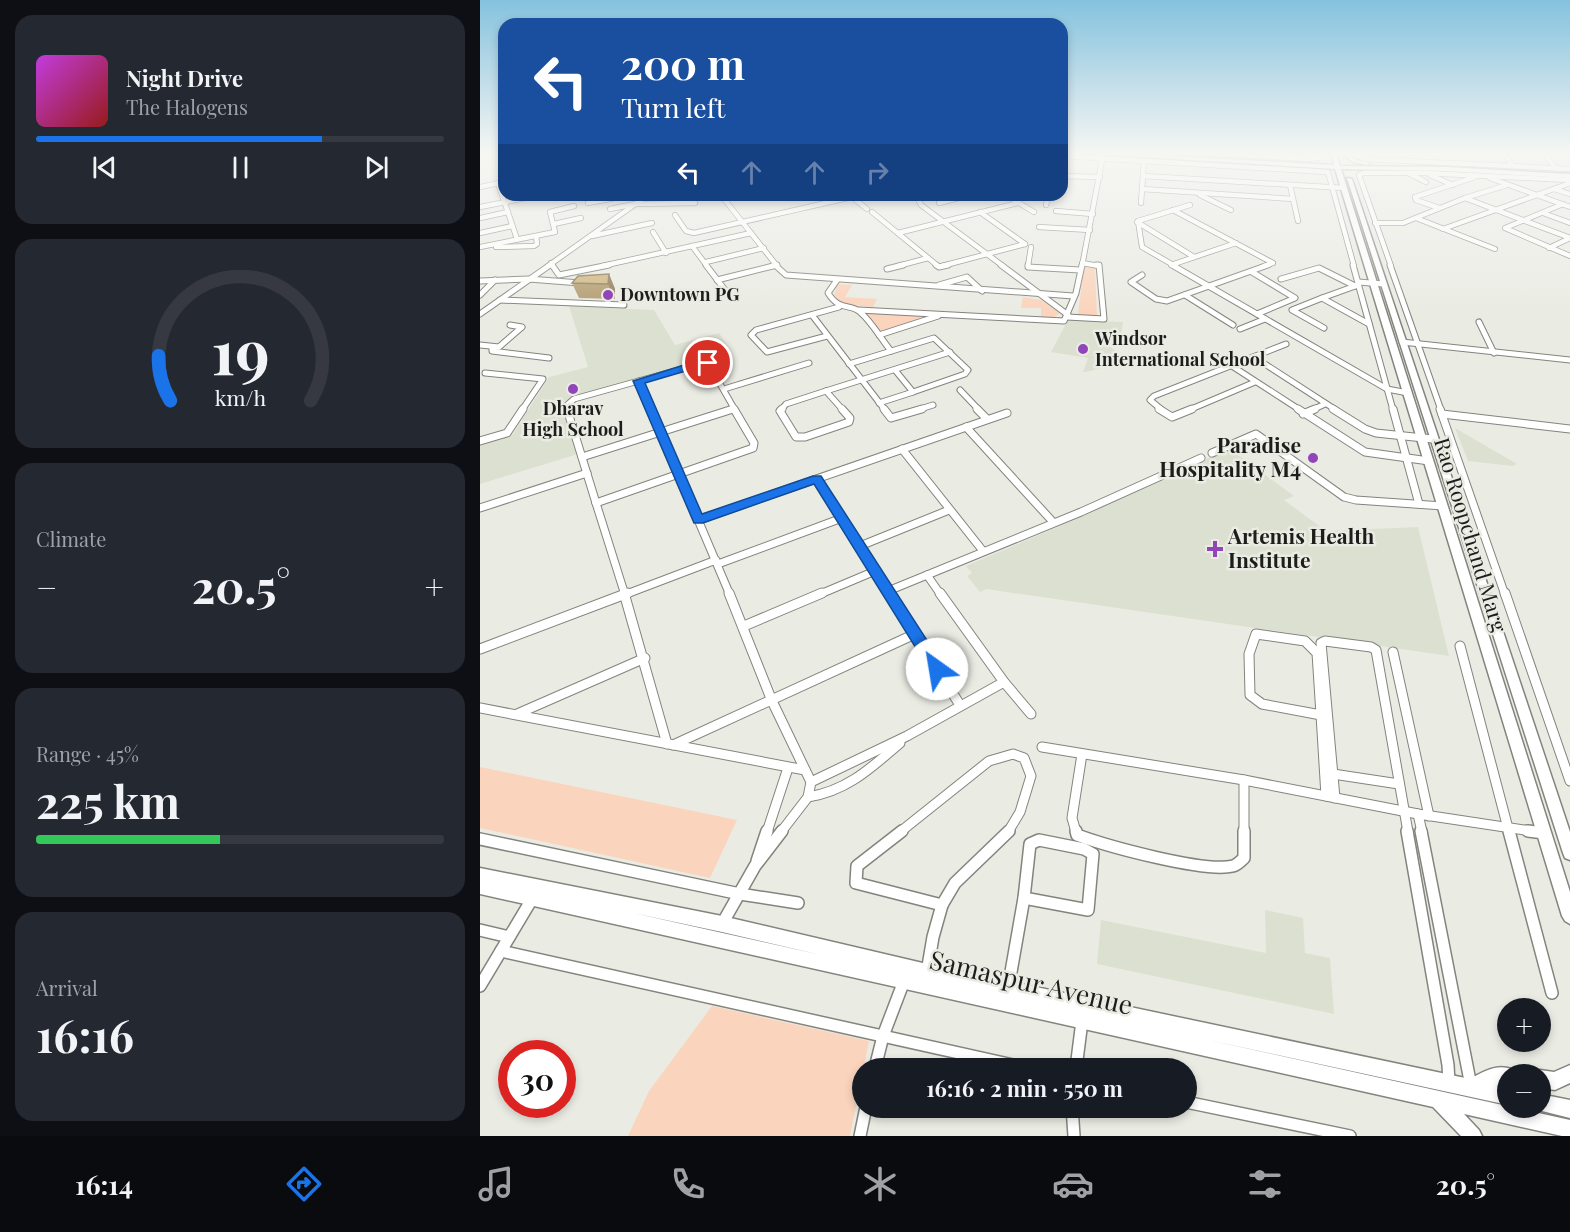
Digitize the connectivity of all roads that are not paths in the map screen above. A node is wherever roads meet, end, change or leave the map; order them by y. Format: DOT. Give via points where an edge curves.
graph roads {
  1 [pos="506,206"];
  2 [pos="574,206"];
  3 [pos="625,206"];
  4 [pos="632,206"];
  5 [pos="730,206"];
  6 [pos="812,206"];
  7 [pos="863,206"];
  8 [pos="923,206"];
  9 [pos="1005,206"];
  10 [pos="1023,206"];
  11 [pos="1095,206"];
  12 [pos="1190,206"];
  13 [pos="1223,206"];
  14 [pos="1295,206"];
  15 [pos="1336,206"];
  16 [pos="1353,206"];
  17 [pos="1360,206"];
  18 [pos="1371,206"];
  19 [pos="1433,206"];
  20 [pos="1444,206"];
  21 [pos="1485,206"];
  22 [pos="1501,206"];
  23 [pos="1559,206"];
  24 [pos="1439,208"];
  25 [pos="610,209"];
  26 [pos="867,209"];
  27 [pos="1493,209"];
  28 [pos="1173,210"];
  29 [pos="1231,210"];
  30 [pos="1056,211"];
  31 [pos="508,212"];
  32 [pos="872,212"];
  33 [pos="980,212"];
  34 [pos="1034,212"];
  35 [pos="1543,213"];
  36 [pos="1093,214"];
  37 [pos="675,215"];
  38 [pos="480,218"];
  39 [pos="581,218"];
  40 [pos="1416,218"];
  41 [pos="1523,220"];
  42 [pos="1299,221"];
  43 [pos="742,222"];
  44 [pos="945,222"];
  45 [pos="1137,222"];
  46 [pos="652,223"];
  47 [pos="1372,223"];
  48 [pos="1570,223"];
  49 [pos="554,224"];
  50 [pos="512,226"];
  51 [pos="1039,227"];
  52 [pos="1443,229"];
  53 [pos="1090,230"];
  54 [pos="653,232"];
  55 [pos="480,233"];
  56 [pos="752,233"];
  57 [pos="898,234"];
  58 [pos="536,236"];
  59 [pos="588,237"];
  60 [pos="1570,238"];
  61 [pos="517,239"];
  62 [pos="1236,243"];
  63 [pos="692,246"];
  64 [pos="480,247"];
  65 [pos="1031,247"];
  66 [pos="764,248"];
  67 [pos="1550,248"];
  68 [pos="1495,249"];
  69 [pos="666,253"];
  70 [pos="987,254"];
  71 [pos="1570,256"];
  72 [pos="1194,257"];
  73 [pos="928,258"];
  74 [pos="706,262"];
  75 [pos="551,263"];
  76 [pos="1082,263"];
  77 [pos="777,265"];
  78 [pos="1171,265"];
  79 [pos="887,269"];
  80 [pos="1080,270"];
  81 [pos="1252,272"];
  82 [pos="1142,275"];
  83 [pos="529,279"];
  84 [pos="1281,279"];
  85 [pos="495,280"];
  86 [pos="717,280"];
  87 [pos="837,280"];
  88 [pos="480,281"];
  89 [pos="582,283"];
  90 [pos="1379,283"];
  91 [pos="1357,284"];
  92 [pos="933,287"];
  93 [pos="1209,287"];
  94 [pos="725,290"];
  95 [pos="982,291"];
  96 [pos="481,293"];
  97 [pos="1040,295"];
  98 [pos="1185,295"];
  99 [pos="1073,296"];
  100 [pos="1322,298"];
  101 [pos="500,300"];
  102 [pos="624,305"];
  103 [pos="480,306"];
  104 [pos="491,307"];
  105 [pos="839,307"];
  106 [pos="859,310"];
  107 [pos="480,314"];
  108 [pos="1257,314"];
  109 [pos="812,315"];
  110 [pos="942,315"];
  111 [pos="1068,316"];
  112 [pos="1265,319"];
  113 [pos="1479,322"];
  114 [pos="1369,324"];
  115 [pos="510,325"];
  116 [pos="1233,325"];
  117 [pos="1324,328"];
  118 [pos="1240,329"];
  119 [pos="879,335"];
  120 [pos="827,336"];
  121 [pos="1402,342"];
  122 [pos="1286,344"];
  123 [pos="480,345"];
  124 [pos="1420,345"];
  125 [pos="493,348"];
  126 [pos="891,351"];
  127 [pos="950,352"];
  128 [pos="1494,353"];
  129 [pos="1254,357"];
  130 [pos="549,358"];
  131 [pos="1570,360"];
  132 [pos="809,363"];
  133 [pos="849,364"];
  134 [pos="1232,366"];
  135 [pos="895,370"];
  136 [pos="485,373"];
  137 [pos="861,380"];
  138 [pos="639,381"];
  139 [pos="1255,382"];
  140 [pos="724,389"];
  141 [pos="1387,389"];
  142 [pos="960,390"];
  143 [pos="826,391"];
  144 [pos="913,392"];
  145 [pos="1408,393"];
  146 [pos="879,403"];
  147 [pos="1325,404"];
  148 [pos="933,405"];
  149 [pos="734,409"];
  150 [pos="1007,413"];
  151 [pos="1303,414"];
  152 [pos="1442,414"];
  153 [pos="987,419"];
  154 [pos="966,427"];
  155 [pos="1570,429"];
  156 [pos="661,432"];
  157 [pos="1401,436"];
  158 [pos="1427,439"];
  159 [pos="480,441"];
  160 [pos="902,449"];
  161 [pos="1212,453"];
  162 [pos="582,457"];
  163 [pos="1201,458"];
  164 [pos="1407,458"];
  165 [pos="1429,461"];
  166 [pos="587,473"];
  167 [pos="679,474"];
  168 [pos="817,479"];
  169 [pos="595,503"];
  170 [pos="1419,504"];
  171 [pos="1443,506"];
  172 [pos="480,508"];
  173 [pos="949,510"];
  174 [pos="842,518"];
  175 [pos="698,520"];
  176 [pos="1053,522"];
  177 [pos="860,546"];
  178 [pos="983,551"];
  179 [pos="717,562"];
  180 [pos="876,571"];
  181 [pos="927,575"];
  182 [pos="888,591"];
  183 [pos="625,596"];
  184 [pos="744,626"];
  185 [pos="915,634"];
  186 [pos="1460,646"];
  187 [pos="480,649"];
  188 [pos="1393,652"];
  189 [pos="645,658"];
  190 [pos="1004,681"];
  191 [pos="772,701"];
  192 [pos="960,705"];
  193 [pos="480,708"];
  194 [pos="516,714"];
  195 [pos="1031,714"];
  196 [pos="1322,715"];
  197 [pos="1513,735"];
  198 [pos="908,736"];
  199 [pos="1532,737"];
  200 [pos="670,744"];
  201 [pos="1042,747"];
  202 [pos="1082,754"];
  203 [pos="1565,756"];
  204 [pos="788,768"];
  205 [pos="805,770"];
  206 [pos="1333,774"];
  207 [pos="1244,780"];
  208 [pos="1570,781"];
  209 [pos="811,782"];
  210 [pos="1400,784"];
  211 [pos="808,797"];
  212 [pos="1331,797"];
  213 [pos="1402,811"];
  214 [pos="1424,815"];
  215 [pos="1509,828"];
  216 [pos="1544,833"];
  217 [pos="480,839"];
  218 [pos="1570,853"];
  219 [pos="755,866"];
  220 [pos="480,875"];
  221 [pos="480,887"];
  222 [pos="740,894"];
  223 [pos="1024,898"];
  224 [pos="532,899"];
  225 [pos="798,903"];
  226 [pos="943,905"];
  227 [pos="1570,916"];
  228 [pos="722,924"];
  229 [pos="480,930"];
  230 [pos="509,937"];
  231 [pos="501,951"];
  232 [pos="927,972"];
  233 [pos="904,981"];
  234 [pos="480,986"];
  235 [pos="1008,989"];
  236 [pos="1552,993"];
  237 [pos="1082,1021"];
  238 [pos="1153,1028"];
  239 [pos="883,1035"];
  240 [pos="877,1058"];
  241 [pos="983,1058"];
  242 [pos="1077,1058"];
  243 [pos="1570,1074"];
  244 [pos="1497,1077"];
  245 [pos="1551,1080"];
  246 [pos="1449,1084"];
  247 [pos="1472,1088"];
  248 [pos="1497,1094"];
  249 [pos="1438,1100"];
  250 [pos="1197,1104"];
  251 [pos="1551,1105"];
  252 [pos="1570,1109"];
  253 [pos="864,1118"];
  254 [pos="1073,1118"];
  255 [pos="1570,1129"];
  256 [pos="860,1136"];
  257 [pos="1074,1136"];
  258 [pos="1350,1136"];
  259 [pos="1473,1136"];
  1 -- 31 [label="street"];
  2 -- 49 [label="street" via="550,212"];
  3 -- 25 [label="street"];
  4 -- 59 [label="street"];
  5 -- 43 [label="street"];
  6 -- 43 [label="street"];
  7 -- 26 [label="street"];
  8 -- 44 [label="street"];
  9 -- 33 [label="street"];
  10 -- 34 [label="street"];
  11 -- 36 [label="street"];
  12 -- 28 [label="street"];
  13 -- 29 [label="street"];
  14 -- 42 [label="street"];
  15 -- 91 [label="street"];
  16 -- 90 [label="main road, Rao Roopchand Marg"];
  17 -- 47 [label="main road, Rao Roopchand Marg"];
  18 -- 47 [label="street"];
  19 -- 24 [label="street"];
  20 -- 24 [label="street"];
  21 -- 27 [label="street"];
  22 -- 27 [label="street"];
  23 -- 35 [label="street"];
  24 -- 40 [label="street"];
  27 -- 41 [label="street"];
  27 -- 52 [label="street"];
  28 -- 45 [label="street"];
  28 -- 62 [label="street"];
  30 -- 36 [label="street"];
  31 -- 38 [label="street"];
  31 -- 50 [label="street"];
  32 -- 57 [label="street"];
  33 -- 44 [label="street"];
  33 -- 70 [label="street" via="1025,243"];
  35 -- 41 [label="street"];
  35 -- 48 [label="street"];
  36 -- 53 [label="street"];
  37 -- 43 [label="street" via="688,233"];
  39 -- 49 [label="street"];
  40 -- 47 [label="street" via="1394,225"];
  40 -- 52 [label="street"];
  41 -- 60 [label="street"];
  41 -- 67 [label="street" via="1505,228"];
  43 -- 56 [label="street"];
  44 -- 57 [label="street"];
  44 -- 70 [label="street"];
  45 -- 72 [label="street"];
  45 -- 78 [label="street" via="1142,247"];
  46 -- 59 [label="street"];
  47 -- 90 [label="main road, Rao Roopchand Marg"];
  47 -- 124 [label="street"];
  49 -- 58 [label="street" via="557,231"];
  50 -- 55 [label="street"];
  50 -- 61 [label="street"];
  51 -- 53 [label="street"];
  52 -- 68 [label="street"];
  53 -- 76 [label="street"];
  54 -- 69 [label="street"];
  56 -- 63 [label="street"];
  56 -- 66 [label="street"];
  57 -- 73 [label="street"];
  58 -- 61 [label="street"];
  58 -- 64 [label="street" via="534,246"];
  59 -- 75 [label="street"];
  60 -- 67 [label="street"];
  61 -- 64 [label="street"];
  62 -- 72 [label="street"];
  62 -- 81 [label="street" via="1273,263"];
  63 -- 69 [label="street"];
  63 -- 74 [label="street"];
  65 -- 80 [label="street" via="1028,267"];
  66 -- 74 [label="street"];
  66 -- 77 [label="street"];
  67 -- 71 [label="street"];
  69 -- 75 [label="street" via="560,275"];
  70 -- 73 [label="street" via="944,267"];
  70 -- 97 [label="street"];
  72 -- 78 [label="street"];
  73 -- 79 [label="street"];
  74 -- 86 [label="street"];
  75 -- 83 [label="street"];
  76 -- 80 [label="street"];
  76 -- 111 [label="street" via="1099,265 1104,319"];
  77 -- 86 [label="street"];
  77 -- 87 [label="street" via="786,275"];
  78 -- 93 [label="street"];
  80 -- 99 [label="street"];
  81 -- 93 [label="street"];
  81 -- 108 [label="street" via="1295,298"];
  82 -- 98 [label="street" via="1131,282 1156,299 1167,301"];
  83 -- 85 [label="street"];
  83 -- 89 [label="street"];
  83 -- 101 [label="street"];
  84 -- 91 [label="street" via="1320,267"];
  85 -- 88 [label="street"];
  85 -- 96 [label="street"];
  86 -- 94 [label="street"];
  87 -- 92 [label="street"];
  87 -- 105 [label="street" via="828,293"];
  90 -- 91 [label="street"];
  90 -- 121 [label="main road, Rao Roopchand Marg"];
  90 -- 145 [label="main road, Rao Roopchand Marg"];
  91 -- 100 [label="street"];
  91 -- 114 [label="street"];
  92 -- 95 [label="street"];
  92 -- 95 [label="street" via="967,277"];
  93 -- 98 [label="street"];
  93 -- 108 [label="street"];
  95 -- 97 [label="street"];
  97 -- 99 [label="street"];
  97 -- 111 [label="street"];
  98 -- 116 [label="street"];
  99 -- 111 [label="street"];
  100 -- 114 [label="street"];
  100 -- 117 [label="street" via="1292,310"];
  101 -- 102 [label="street"];
  101 -- 104 [label="street"];
  103 -- 104 [label="street"];
  104 -- 107 [label="street"];
  105 -- 106 [label="street"];
  105 -- 109 [label="street"];
  106 -- 110 [label="street"];
  106 -- 119 [label="street"];
  108 -- 112 [label="street"];
  109 -- 120 [label="street"];
  109 -- 120 [label="street" via="756,330 751,335 767,352"];
  110 -- 111 [label="street" via="1064,321"];
  110 -- 119 [label="street"];
  112 -- 118 [label="street"];
  112 -- 141 [label="street"];
  113 -- 128 [label="street"];
  114 -- 141 [label="street"];
  115 -- 125 [label="street" via="522,327"];
  119 -- 126 [label="street"];
  120 -- 133 [label="street"];
  121 -- 124 [label="street"];
  121 -- 158 [label="main road, Rao Roopchand Marg"];
  122 -- 129 [label="street"];
  123 -- 125 [label="street"];
  124 -- 128 [label="street"];
  124 -- 152 [label="street"];
  125 -- 130 [label="street" via="492,351"];
  126 -- 127 [label="street" via="934,338"];
  126 -- 133 [label="street"];
  127 -- 135 [label="street"];
  127 -- 144 [label="street" via="968,372"];
  128 -- 131 [label="street"];
  129 -- 134 [label="street"];
  129 -- 147 [label="street"];
  132 -- 140 [label="street"];
  133 -- 137 [label="street"];
  134 -- 139 [label="street"];
  134 -- 139 [label="street" via="1154,396 1151,403 1172,417"];
  135 -- 137 [label="street"];
  135 -- 144 [label="street"];
  136 -- 159 [label="street" via="543,379 507,434"];
  137 -- 143 [label="street"];
  137 -- 146 [label="street"];
  138 -- 140 [label="street" via="708,363"];
  138 -- 156 [label="street"];
  138 -- 162 [label="street" via="574,399 567,406"];
  139 -- 151 [label="street"];
  140 -- 149 [label="street"];
  141 -- 145 [label="street"];
  141 -- 157 [label="street"];
  142 -- 153 [label="street"];
  143 -- 143 [label="street" via="850,418 849,422 796,437 781,407"];
  144 -- 146 [label="street"];
  145 -- 158 [label="main road, Rao Roopchand Marg"];
  146 -- 148 [label="street" via="891,418"];
  147 -- 151 [label="street"];
  147 -- 157 [label="street" via="1365,429"];
  149 -- 156 [label="street"];
  149 -- 167 [label="street" via="754,443 753,448"];
  150 -- 153 [label="street"];
  151 -- 164 [label="street" via="1365,452"];
  152 -- 155 [label="street"];
  152 -- 203 [label="street"];
  153 -- 154 [label="street"];
  154 -- 160 [label="street"];
  154 -- 176 [label="street"];
  156 -- 162 [label="street"];
  156 -- 167 [label="street"];
  157 -- 158 [label="street"];
  157 -- 164 [label="street"];
  158 -- 165 [label="main road, Rao Roopchand Marg"];
  158 -- 199 [label="main road, Rao Roopchand Marg"];
  160 -- 168 [label="street"];
  160 -- 173 [label="street"];
  161 -- 170 [label="street" via="1256,434 1344,497"];
  162 -- 166 [label="street"];
  163 -- 176 [label="street"];
  164 -- 165 [label="street"];
  164 -- 170 [label="street"];
  165 -- 171 [label="main road, Rao Roopchand Marg"];
  166 -- 169 [label="street"];
  166 -- 172 [label="street"];
  167 -- 169 [label="street"];
  167 -- 175 [label="street"];
  168 -- 174 [label="street"];
  168 -- 175 [label="street"];
  169 -- 183 [label="street"];
  170 -- 171 [label="street"];
  171 -- 197 [label="main road, Rao Roopchand Marg"];
  173 -- 177 [label="street"];
  173 -- 178 [label="street"];
  174 -- 177 [label="street"];
  174 -- 179 [label="street"];
  175 -- 179 [label="street"];
  176 -- 178 [label="street"];
  177 -- 180 [label="street"];
  178 -- 181 [label="street"];
  179 -- 183 [label="street"];
  179 -- 184 [label="street"];
  180 -- 182 [label="street"];
  180 -- 184 [label="street"];
  181 -- 182 [label="street"];
  181 -- 190 [label="street"];
  182 -- 185 [label="street"];
  183 -- 187 [label="street"];
  183 -- 189 [label="street"];
  184 -- 191 [label="street"];
  185 -- 191 [label="street"];
  185 -- 192 [label="street"];
  186 -- 215 [label="street"];
  188 -- 214 [label="street"];
  189 -- 194 [label="street"];
  189 -- 200 [label="street"];
  190 -- 192 [label="street"];
  190 -- 195 [label="street"];
  191 -- 200 [label="street"];
  191 -- 205 [label="street"];
  192 -- 198 [label="street"];
  193 -- 194 [label="street"];
  194 -- 200 [label="street"];
  196 -- 196 [label="street" via="1262,704 1250,695 1250,647 1256,634 1305,641 1313,646 1317,653"];
  196 -- 212 [label="street"];
  197 -- 199 [label="main road"];
  197 -- 216 [label="main road, Rao Roopchand Marg"];
  198 -- 209 [label="street"];
  198 -- 211 [label="street" via="844,787"];
  199 -- 218 [label="main road, Rao Roopchand Marg"];
  200 -- 204 [label="street"];
  201 -- 202 [label="street"];
  202 -- 207 [label="street"];
  202 -- 207 [label="street" via="1072,818 1077,835 1207,866 1235,866 1244,858"];
  203 -- 208 [label="street"];
  204 -- 205 [label="street"];
  204 -- 219 [label="street"];
  205 -- 209 [label="street"];
  206 -- 210 [label="street"];
  206 -- 210 [label="street" via="1321,643 1325,641 1376,650"];
  206 -- 212 [label="street"];
  207 -- 212 [label="street"];
  209 -- 211 [label="street"];
  210 -- 213 [label="street"];
  211 -- 219 [label="street"];
  212 -- 213 [label="street"];
  213 -- 214 [label="street"];
  213 -- 246 [label="street"];
  214 -- 215 [label="street"];
  214 -- 247 [label="street"];
  215 -- 216 [label="street"];
  215 -- 236 [label="street"];
  216 -- 227 [label="main road, Rao Roopchand Marg"];
  217 -- 222 [label="street"];
  219 -- 222 [label="street"];
  220 -- 228 [label="main road, Samaspur Avenue"];
  221 -- 224 [label="main road, Samaspur Avenue"];
  222 -- 225 [label="street"];
  222 -- 228 [label="street"];
  223 -- 223 [label="street" via="1088,910 1093,854 1039,840 1030,844"];
  223 -- 235 [label="street"];
  224 -- 230 [label="street"];
  224 -- 233 [label="main road, Samaspur Avenue"];
  226 -- 226 [label="street" via="856,883 857,866 989,761 1013,754 1024,758 1031,776 1018,816 1009,831 954,885"];
  226 -- 232 [label="street" via="931,940"];
  228 -- 232 [label="main road, Samaspur Avenue"];
  229 -- 230 [label="street"];
  230 -- 231 [label="street"];
  231 -- 234 [label="street"];
  231 -- 239 [label="street"];
  232 -- 235 [label="main road, Samaspur Avenue"];
  233 -- 237 [label="main road, Samaspur Avenue"];
  233 -- 239 [label="street"];
  235 -- 238 [label="main road, Samaspur Avenue"];
  237 -- 238 [label="main road, Samaspur Avenue"];
  237 -- 242 [label="street"];
  238 -- 246 [label="main road, Samaspur Avenue"];
  238 -- 249 [label="main road, Samaspur Avenue"];
  239 -- 240 [label="street"];
  239 -- 241 [label="street"];
  243 -- 245 [label="main road"];
  244 -- 247 [label="main road"];
  246 -- 247 [label="main road, Samaspur Avenue"];
  247 -- 248 [label="main road, Samaspur Avenue"];
  249 -- 255 [label="main road, Samaspur Avenue"];
  249 -- 259 [label="main road"];
  250 -- 258 [label="street"];
  251 -- 252 [label="main road"];
  253 -- 256 [label="street"];
  254 -- 257 [label="street"];
}
